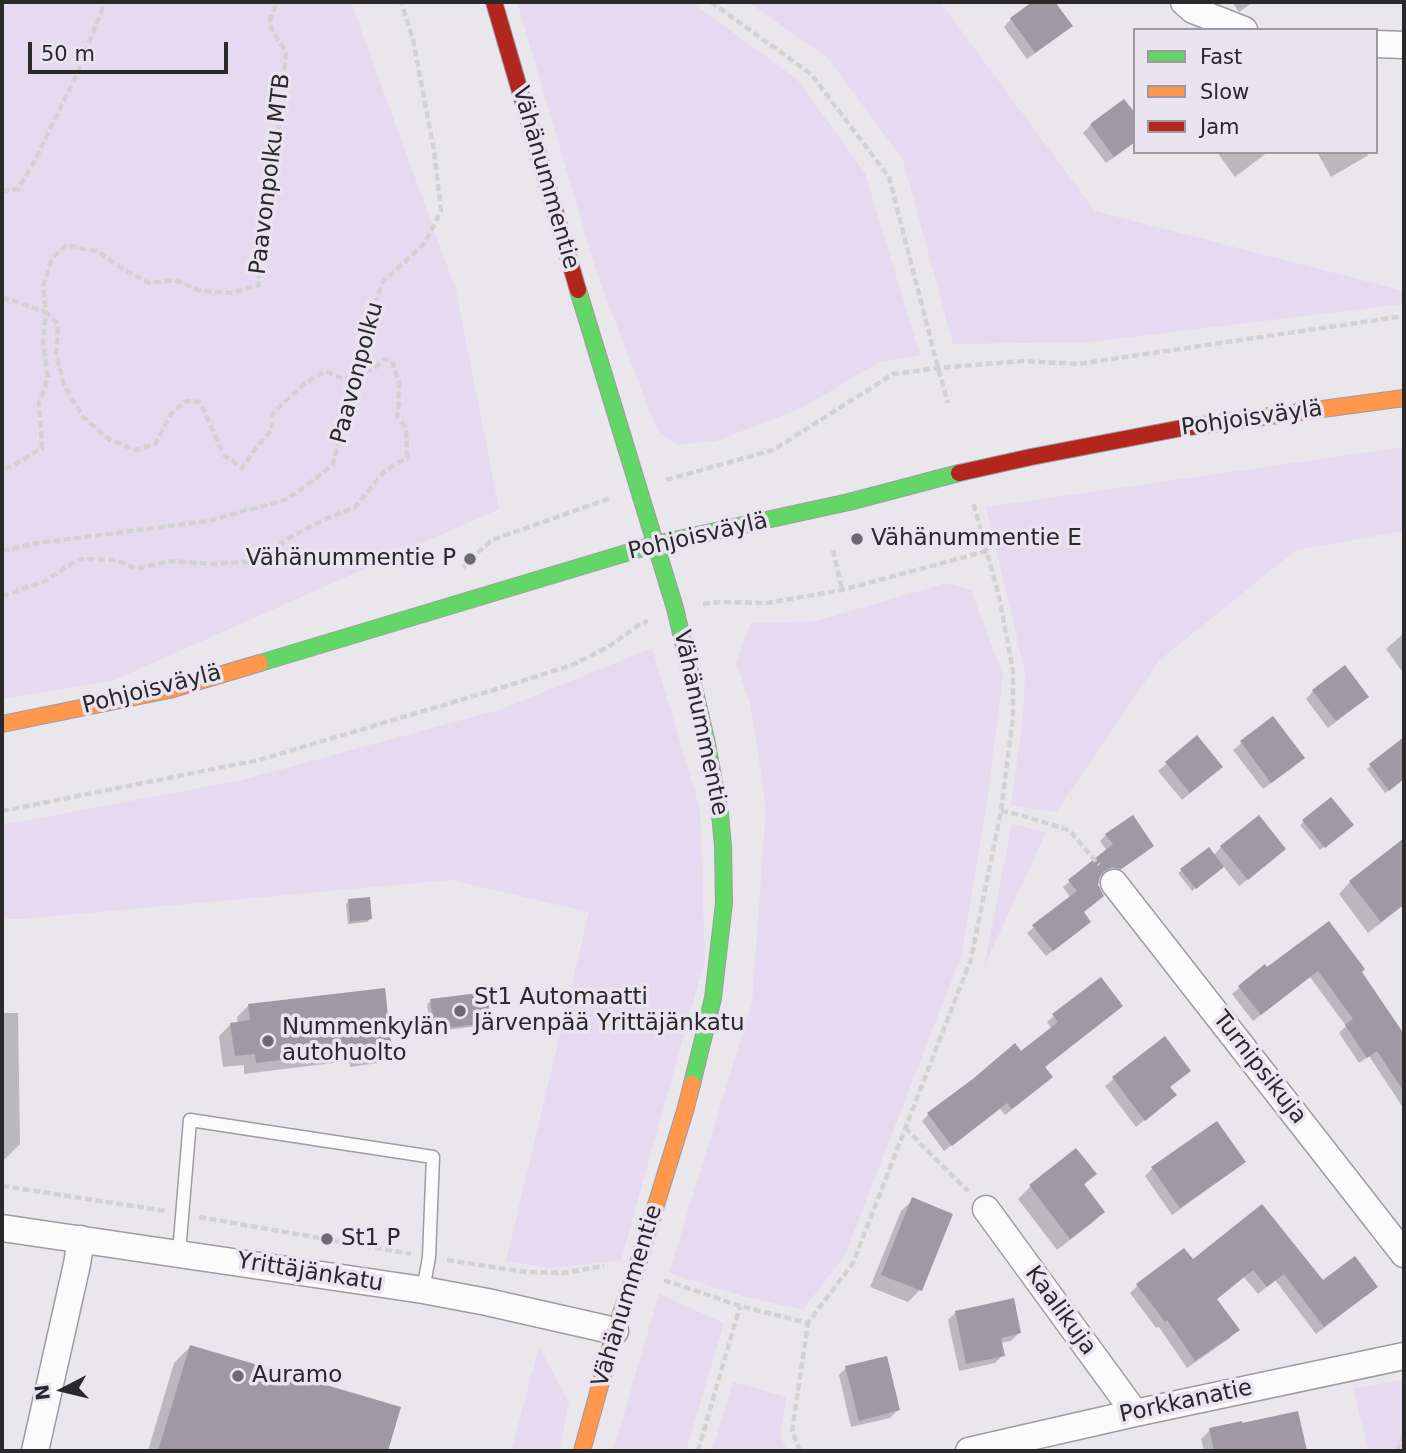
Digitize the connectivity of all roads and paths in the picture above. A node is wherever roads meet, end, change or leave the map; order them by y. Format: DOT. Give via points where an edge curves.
graph roads {
  1 [pos="105,2"];
  2 [pos="277,2"];
  3 [pos="401,2"];
  4 [pos="494,2"];
  5 [pos="711,2"];
  6 [pos="1184,2"];
  7 [pos="1239,28"];
  8 [pos="1378,44"];
  9 [pos="1404,45"];
  10 [pos="2,191"];
  11 [pos="2,297"];
  12 [pos="46,312"];
  13 [pos="1404,316"];
  14 [pos="938,368"];
  15 [pos="353,378"];
  16 [pos="1404,398"];
  17 [pos="948,403"];
  18 [pos="2,469"];
  19 [pos="639,488"];
  20 [pos="971,495"];
  21 [pos="656,544"];
  22 [pos="833,550"];
  23 [pos="2,551"];
  24 [pos="987,551"];
  25 [pos="842,590"];
  26 [pos="2,596"];
  27 [pos="675,608"];
  28 [pos="432,611"];
  29 [pos="2,724"];
  30 [pos="2,811"];
  31 [pos="1000,811"];
  32 [pos="1114,883"];
  33 [pos="905,1128"];
  34 [pos="2,1186"];
  35 [pos="80,1198"];
  36 [pos="986,1209"];
  37 [pos="2,1228"];
  38 [pos="81,1240"];
  39 [pos="179,1253"];
  40 [pos="1404,1254"];
  41 [pos="424,1290"];
  42 [pos="808,1323"];
  43 [pos="615,1331"];
  44 [pos="1404,1356"];
  45 [pos="1135,1413"];
  46 [pos="1404,1435"];
  47 [pos="35,1451"];
  48 [pos="582,1451"];
  49 [pos="698,1451"];
  50 [pos="800,1451"];
  51 [pos="969,1451"];
  52 [pos="1397,1451"];
  1 -- 10 [label="path" via="77,74 34,162 18,188"];
  2 -- 12 [label="path, Paavonpolku MTB" via="270,19 286,52 259,285 232,293 201,290 175,280 149,283 99,252 66,245 52,258 43,286"];
  3 -- 15 [label="path, Paavonpolku" via="413,39 441,211 424,244 383,282"];
  4 -- 19 [label="main road, Vähänummentie"];
  5 -- 14 [label="path" via="811,74 889,177"];
  6 -- 7 [label="street"];
  8 -- 9 [label="street"];
  11 -- 12 [label="path"];
  12 -- 15 [label="path, Paavonpolku MTB" via="58,324 56,353 64,385 83,416 110,440 136,450 155,444 171,415 186,401 200,402 224,456 242,468 272,429 272,414 300,387 325,371"];
  12 -- 18 [label="path, Paavonpolku MTB" via="43,342 48,377 39,403 42,448"];
  13 -- 14 [label="path" via="1078,364 1022,361"];
  14 -- 17 [label="path"];
  14 -- 19 [label="path" via="893,374 773,450"];
  15 -- 23 [label="path, Paavonpolku" via="333,466 288,499 208,521"];
  15 -- 26 [label="path" via="384,359 392,361 399,383 397,417 406,428 407,457 384,472 355,507 300,532 257,561 170,561 136,569 117,560 79,559 46,580"];
  16 -- 21 [label="main road, Pohjoisväylä" via="1182,428 1031,457"];
  19 -- 21 [label="main road, Vähänummentie"];
  19 -- 28 [label="path" via="492,540 470,559"];
  20 -- 24 [label="path"];
  21 -- 27 [label="main road, Vähänummentie"];
  21 -- 28 [label="main road, Pohjoisväylä"];
  22 -- 25 [label="path"];
  24 -- 25 [label="path"];
  24 -- 31 [label="path" via="1013,671 1013,717"];
  25 -- 27 [label="path" via="767,603 719,602"];
  27 -- 30 [label="path" via="572,665 497,690 260,760"];
  27 -- 43 [label="main road, Vähänummentie" via="720,814 724,903 713,998 685,1111"];
  28 -- 29 [label="main road, Pohjoisväylä" via="169,690"];
  31 -- 32 [label="path" via="1069,830"];
  31 -- 33 [label="path" via="971,959"];
  32 -- 40 [label="street, Turnipsikuja"];
  33 -- 36 [label="path"];
  33 -- 42 [label="path" via="853,1263"];
  34 -- 35 [label="path"];
  36 -- 45 [label="street, Kaalikuja"];
  37 -- 38 [label="street, Yrittäjänkatu"];
  38 -- 39 [label="street, Yrittäjänkatu"];
  38 -- 47 [label="street"];
  39 -- 41 [label="street, Yrittäjänkatu"];
  39 -- 41 [label="lane" via="190,1120 433,1157"];
  41 -- 43 [label="street, Yrittäjänkatu"];
  42 -- 49 [label="path" via="740,1306"];
  42 -- 50 [label="path" via="792,1431"];
  43 -- 48 [label="main road, Vähänummentie"];
  44 -- 45 [label="street, Porkkanatie"];
  45 -- 51 [label="street, Porkkanatie"];
  46 -- 52 [label="path"];
}
